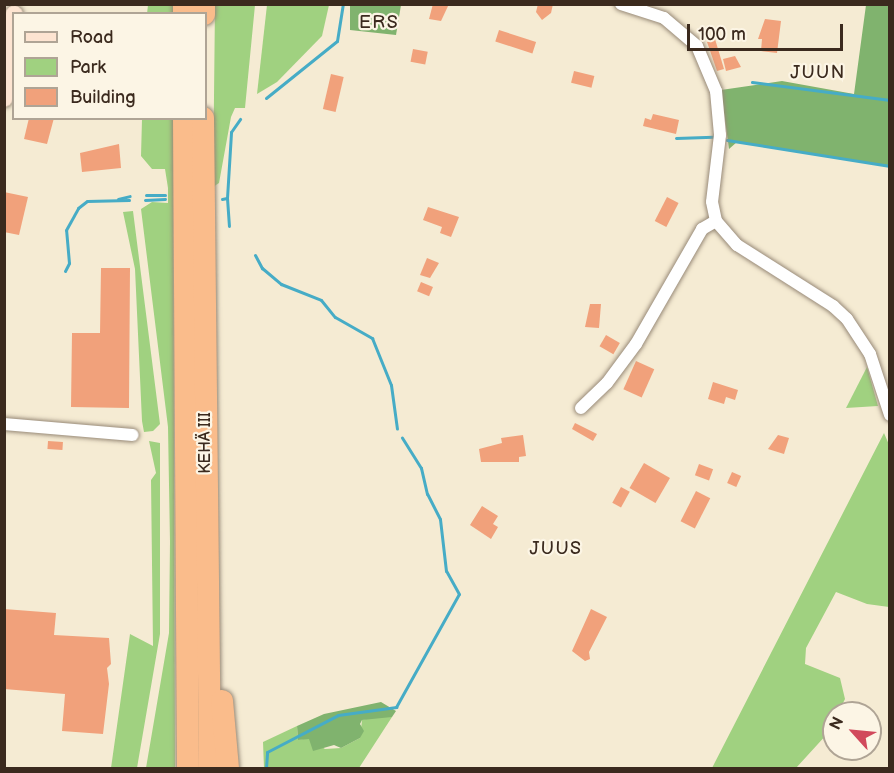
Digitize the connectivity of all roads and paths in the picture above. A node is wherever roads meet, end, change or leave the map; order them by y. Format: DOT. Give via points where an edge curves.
graph roads {
  1 [pos="621,4"];
  2 [pos="12,19"];
  3 [pos="4,98"];
  4 [pos="184,120"];
  5 [pos="203,120"];
  6 [pos="716,221"];
  7 [pos="581,408"];
  8 [pos="890,415"];
  9 [pos="4,424"];
  10 [pos="133,435"];
  11 [pos="207,571"];
  12 [pos="188,768"];
  13 [pos="210,768"];
  14 [pos="228,768"];
  1 -- 6 [label="street" via="664,18 683,30 708,68 716,91 720,135 712,202"];
  2 -- 3 [label="main road"];
  4 -- 12 [label="highway, KEHÄ III"];
  5 -- 11 [label="highway, KEHÄ III"];
  6 -- 7 [label="street" via="702,229 636,344 607,383"];
  6 -- 8 [label="street" via="737,245 847,319 870,354"];
  9 -- 10 [label="street"];
  11 -- 13 [label="highway, KEHÄ III"];
  11 -- 14 [label="highway"];
}
